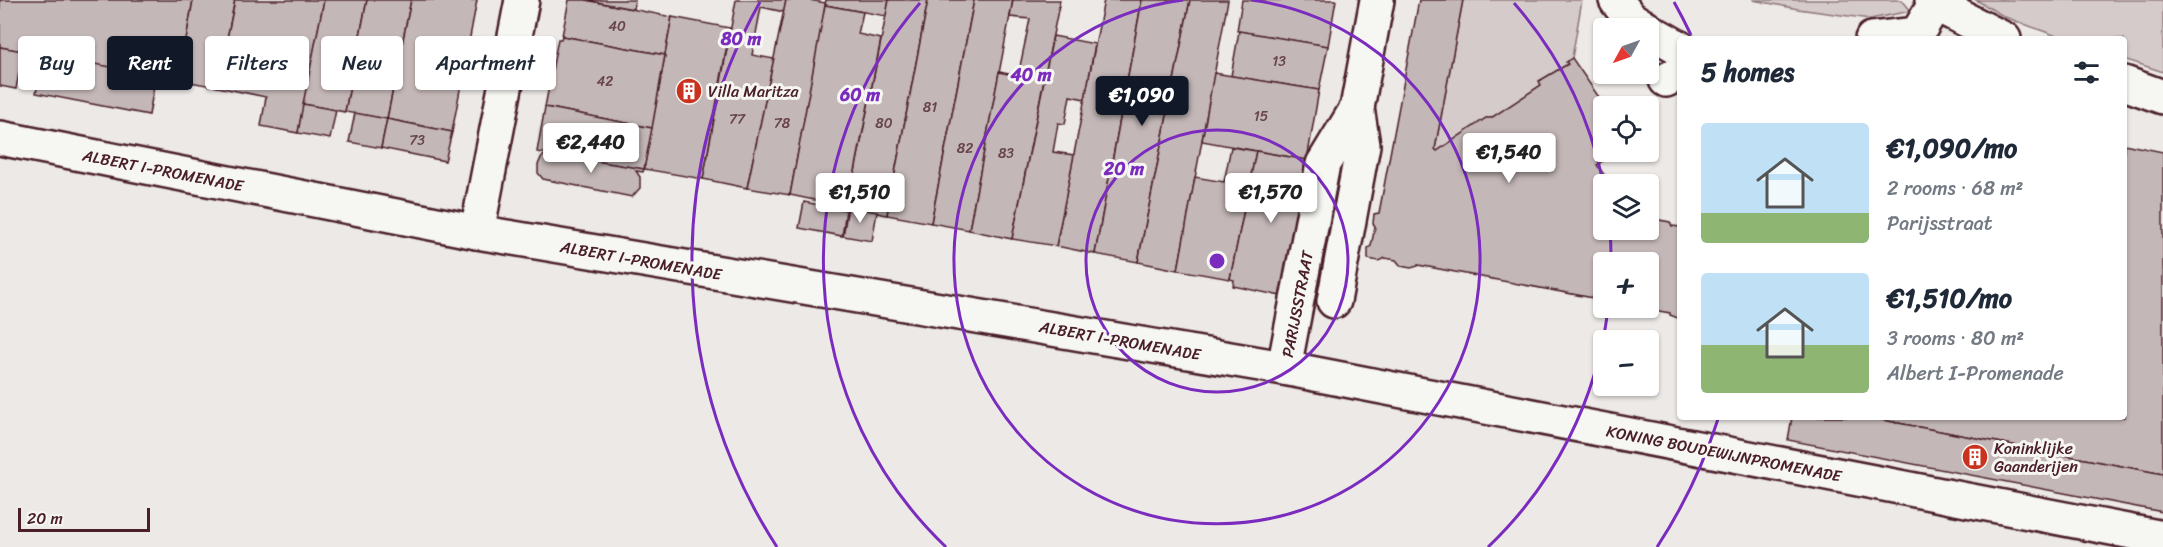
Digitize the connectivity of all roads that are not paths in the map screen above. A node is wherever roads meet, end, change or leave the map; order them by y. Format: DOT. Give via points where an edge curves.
graph roads {
  1 [pos="522,0"];
  2 [pos="1377,0"];
  3 [pos="1616,0"];
  4 [pos="1933,2"];
  5 [pos="1630,18"];
  6 [pos="1659,36"];
  7 [pos="1899,36"];
  8 [pos="1998,36"];
  9 [pos="1677,46"];
  10 [pos="2127,84"];
  11 [pos="2163,97"];
  12 [pos="1357,108"];
  13 [pos="0,138"];
  14 [pos="477,232"];
  15 [pos="1334,301"];
  16 [pos="1284,368"];
  17 [pos="2163,538"];
  1 -- 14 [label="street"];
  2 -- 12 [label="street, PARIJSSTRAAT"];
  3 -- 5 [label="street"];
  4 -- 7 [label="street" via="1917,34"];
  4 -- 8 [label="street"];
  6 -- 9 [label="street"];
  10 -- 11 [label="street"];
  12 -- 15 [label="street" via="1363,145"];
  12 -- 16 [label="street, PARIJSSTRAAT" via="1323,164"];
  13 -- 14 [label="street, ALBERT I-PROMENADE"];
  14 -- 16 [label="street, ALBERT I-PROMENADE"];
  16 -- 17 [label="street, KONING BOUDEWIJNPROMENADE"];
}
